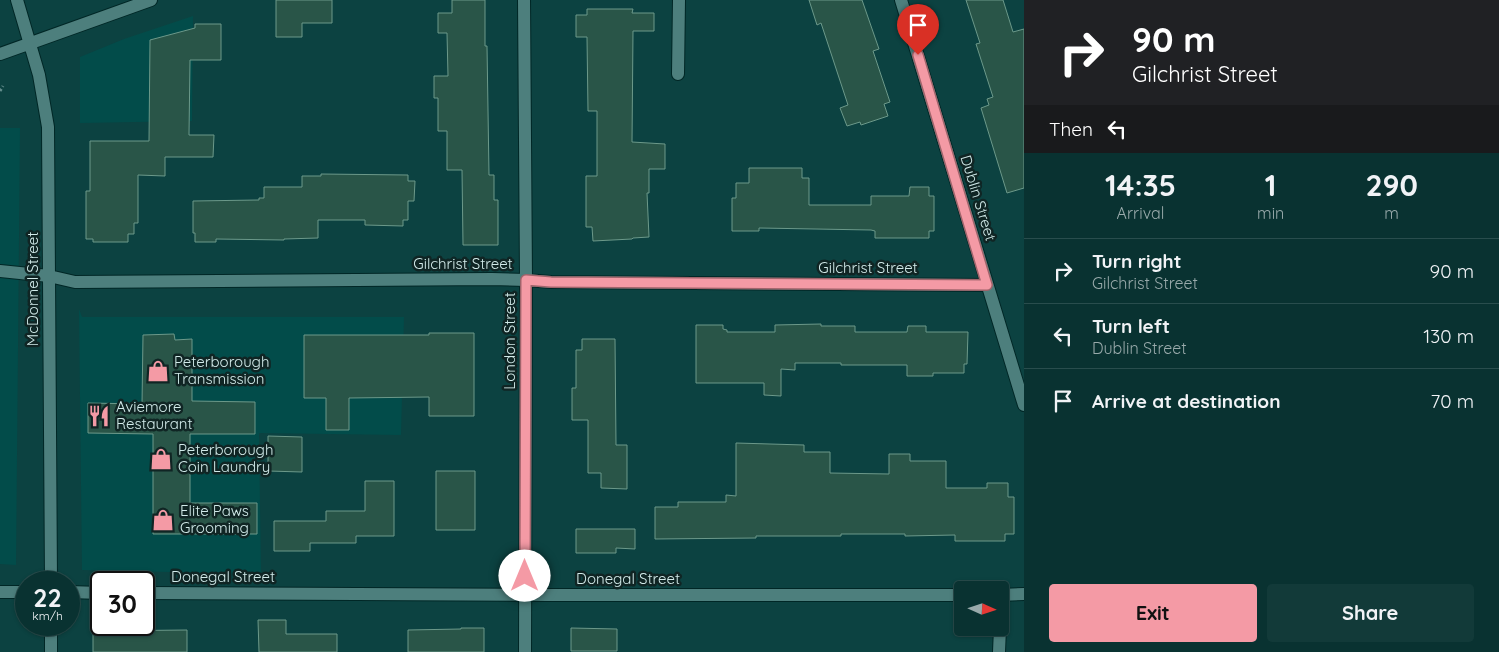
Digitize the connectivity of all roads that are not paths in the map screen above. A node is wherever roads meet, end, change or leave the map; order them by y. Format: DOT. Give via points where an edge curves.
graph roads {
  1 [pos="16,0"];
  2 [pos="151,0"];
  3 [pos="524,0"];
  4 [pos="679,0"];
  5 [pos="901,0"];
  6 [pos="30,43"];
  7 [pos="0,54"];
  8 [pos="678,74"];
  9 [pos="0,271"];
  10 [pos="49,276"];
  11 [pos="526,280"];
  12 [pos="987,285"];
  13 [pos="1024,405"];
  14 [pos="51,571"];
  15 [pos="0,592"];
  16 [pos="15,592"];
  17 [pos="155,593"];
  18 [pos="1024,594"];
  19 [pos="525,595"];
  20 [pos="954,595"];
  21 [pos="1009,595"];
  22 [pos="51,636"];
  23 [pos="1000,636"];
  24 [pos="51,652"];
  25 [pos="524,652"];
  26 [pos="999,652"];
  1 -- 6 [label="street, McDonnel Street"];
  2 -- 6 [label="street"];
  3 -- 11 [label="street, London Street"];
  4 -- 8 [label="street"];
  5 -- 12 [label="street, Dublin Street"];
  6 -- 7 [label="street"];
  6 -- 10 [label="street, McDonnel Street" via="48,127"];
  9 -- 10 [label="street, Gilchrist Street"];
  10 -- 11 [label="street, Gilchrist Street" via="75,282"];
  10 -- 14 [label="street, McDonnel Street"];
  11 -- 12 [label="street, Gilchrist Street"];
  11 -- 19 [label="street, London Street"];
  12 -- 13 [label="street, Dublin Street"];
  15 -- 16 [label="street"];
  17 -- 19 [label="street, Donegal Street"];
  18 -- 21 [label="street"];
  19 -- 20 [label="street, Donegal Street"];
  19 -- 25 [label="street, London Street"];
  22 -- 24 [label="street"];
  23 -- 26 [label="street"];
}
